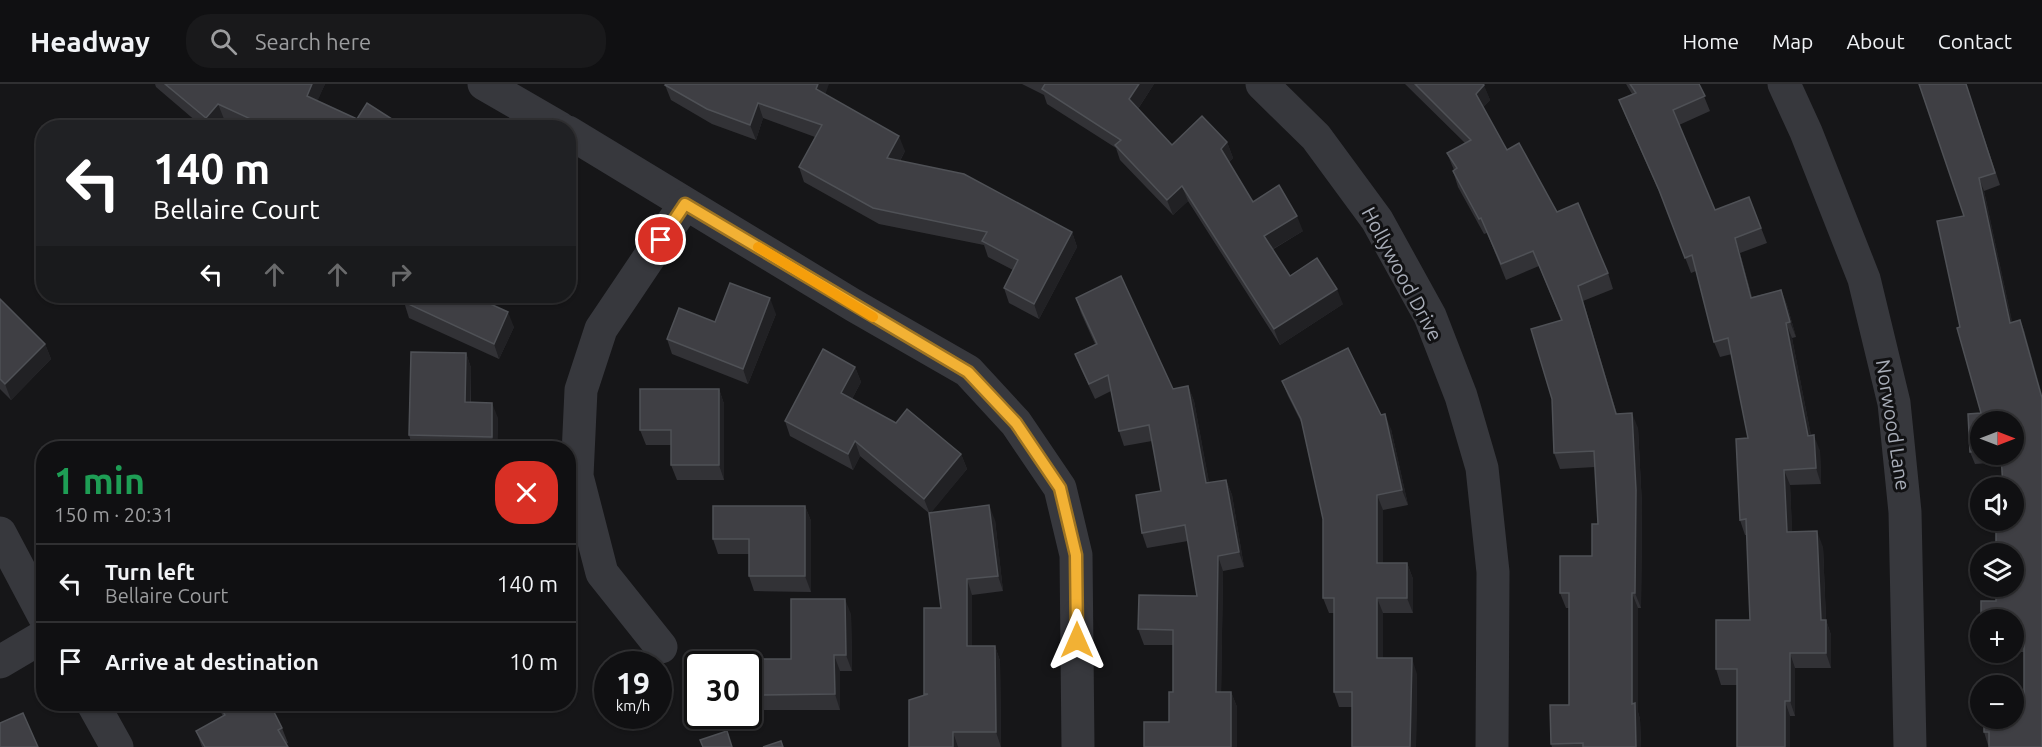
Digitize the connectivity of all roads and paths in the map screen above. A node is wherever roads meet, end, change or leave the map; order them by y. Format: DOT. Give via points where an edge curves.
graph roads {
  1 [pos="484,84"];
  2 [pos="1262,84"];
  3 [pos="1784,84"];
  4 [pos="546,120"];
  5 [pos="576,137"];
  6 [pos="685,204"];
  7 [pos="0,533"];
  8 [pos="36,601"];
  9 [pos="36,641"];
  10 [pos="661,647"];
  11 [pos="0,662"];
  12 [pos="97,711"];
  13 [pos="117,747"];
  14 [pos="1077,747"];
  15 [pos="1492,747"];
  16 [pos="1910,747"];
  1 -- 4 [label="street"];
  2 -- 15 [label="street, Hollywood Drive" via="1316,137 1377,220 1430,316 1461,396 1482,468 1493,572"];
  3 -- 16 [label="street, Norwood Lane" via="1864,279 1893,403 1905,512"];
  5 -- 6 [label="street"];
  6 -- 10 [label="street" via="601,329 581,390 578,476 602,573"];
  6 -- 14 [label="street" via="968,372 1016,423 1060,488 1076,555"];
  7 -- 8 [label="street"];
  9 -- 11 [label="street"];
  12 -- 13 [label="street"];
}
